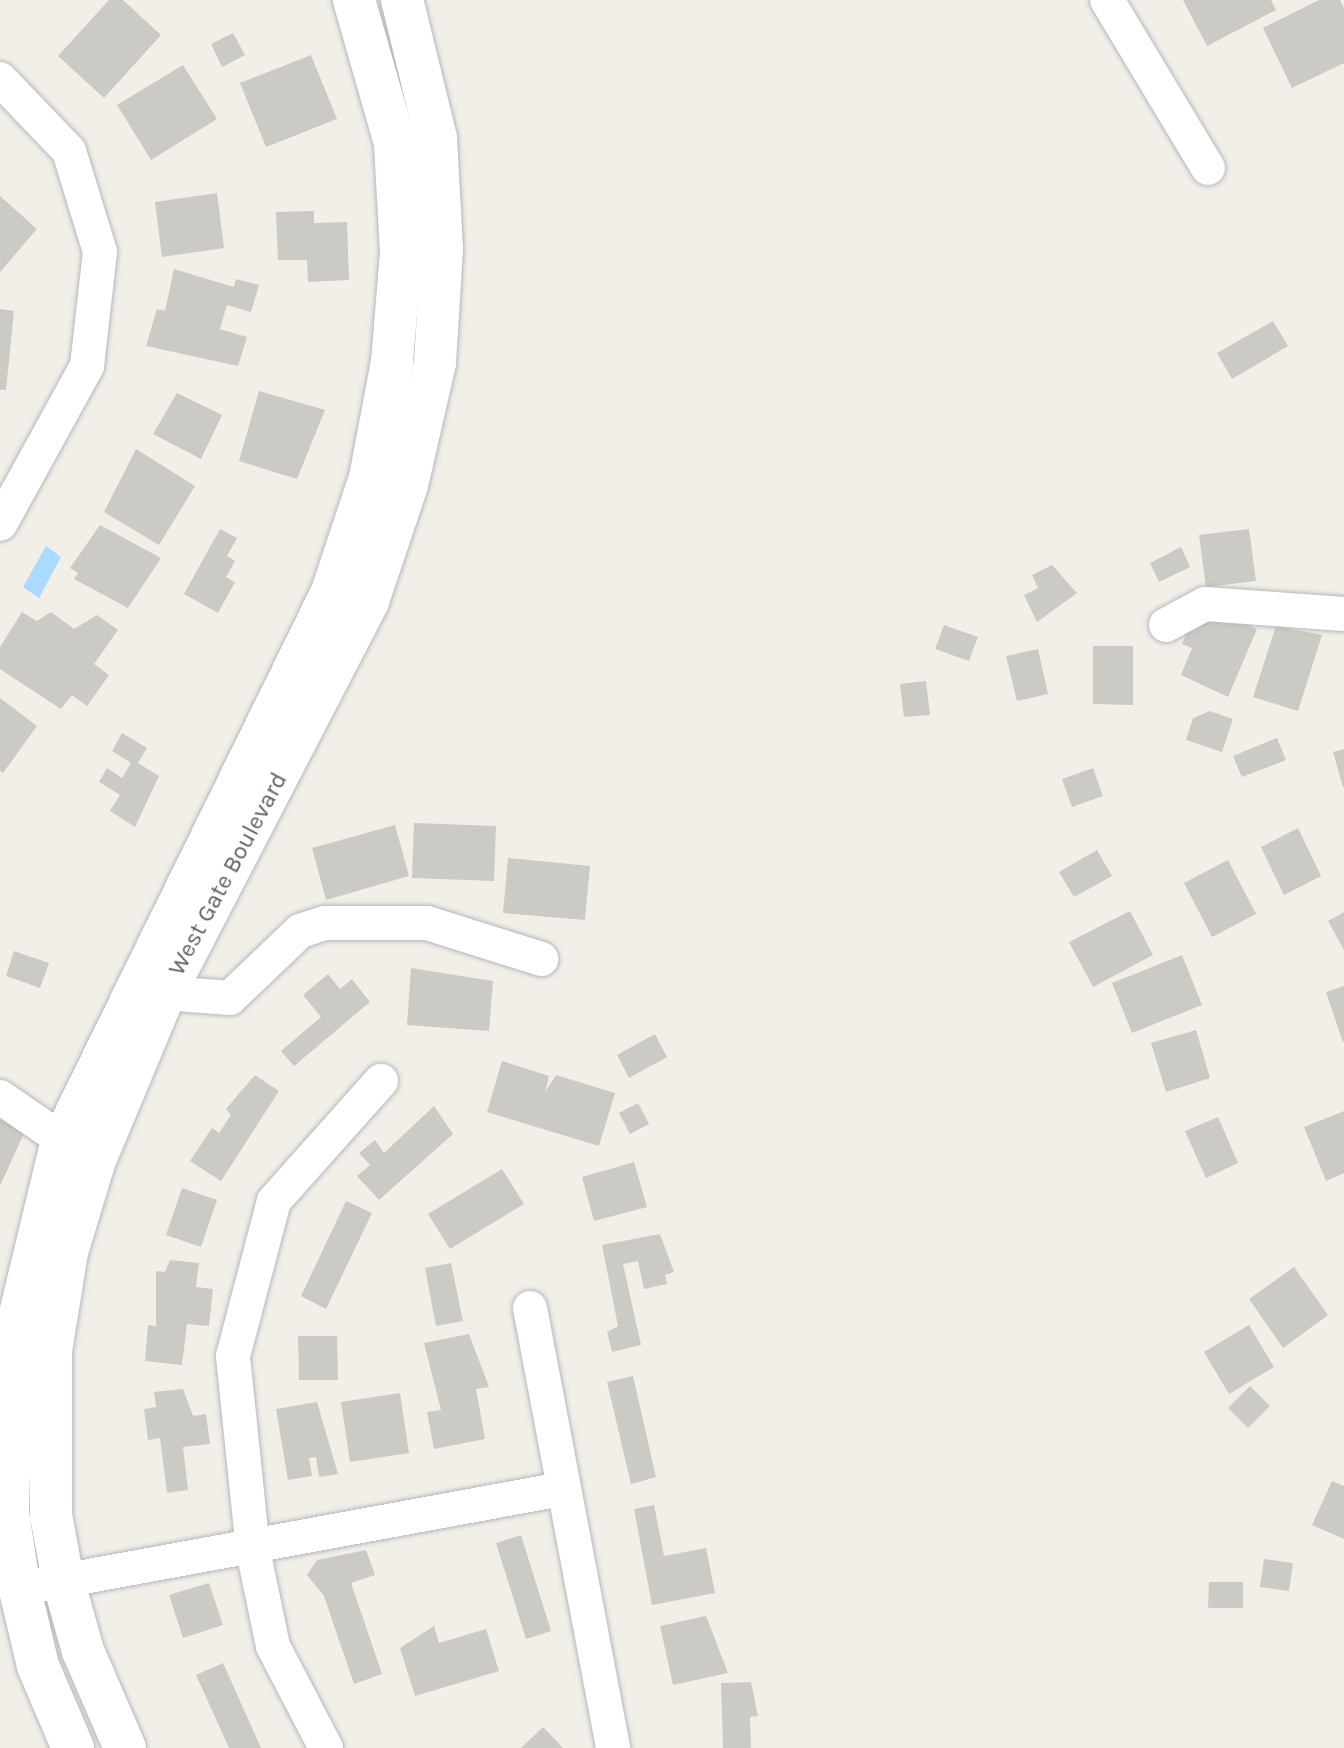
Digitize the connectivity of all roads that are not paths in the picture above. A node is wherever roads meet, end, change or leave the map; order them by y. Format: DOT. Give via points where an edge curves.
graph roads {
  1 [pos="354,0"];
  2 [pos="402,0"];
  3 [pos="1107,0"];
  4 [pos="0,79"];
  5 [pos="1208,168"];
  6 [pos="15,458"];
  7 [pos="0,524"];
  8 [pos="1344,614"];
  9 [pos="1166,625"];
  10 [pos="541,959"];
  11 [pos="165,993"];
  12 [pos="381,1081"];
  13 [pos="0,1097"];
  14 [pos="78,1152"];
  15 [pos="530,1308"];
  16 [pos="562,1489"];
  17 [pos="253,1550"];
  18 [pos="63,1580"];
  19 [pos="20,1590"];
  20 [pos="73,1748"];
  21 [pos="125,1748"];
  22 [pos="326,1748"];
  23 [pos="613,1748"];
  1 -- 14 [label="street, West Gate Boulevard" via="395,143 401,252 392,362 370,478 325,605"];
  2 -- 11 [label="street, West Gate Boulevard" via="436,138 442,249 435,363 407,485 368,601"];
  3 -- 5 [label="street"];
  4 -- 6 [label="street" via="69,151 100,252 87,366"];
  6 -- 7 [label="street"];
  8 -- 9 [label="street" via="1205,604"];
  10 -- 11 [label="street" via="427,923 325,923 300,931 230,998"];
  11 -- 14 [label="street, West Gate Boulevard"];
  12 -- 17 [label="street" via="274,1201 233,1356"];
  13 -- 14 [label="street"];
  14 -- 18 [label="street, West Gate Boulevard" via="51,1351 51,1515"];
  14 -- 19 [label="street, West Gate Boulevard" via="12,1347 8,1513"];
  15 -- 16 [label="street"];
  16 -- 17 [label="street"];
  16 -- 23 [label="street"];
  17 -- 18 [label="street"];
  17 -- 22 [label="street" via="273,1646"];
  18 -- 19 [label="street"];
  18 -- 21 [label="street, West Gate Boulevard" via="83,1651"];
  19 -- 20 [label="street, West Gate Boulevard" via="38,1666"];
}
